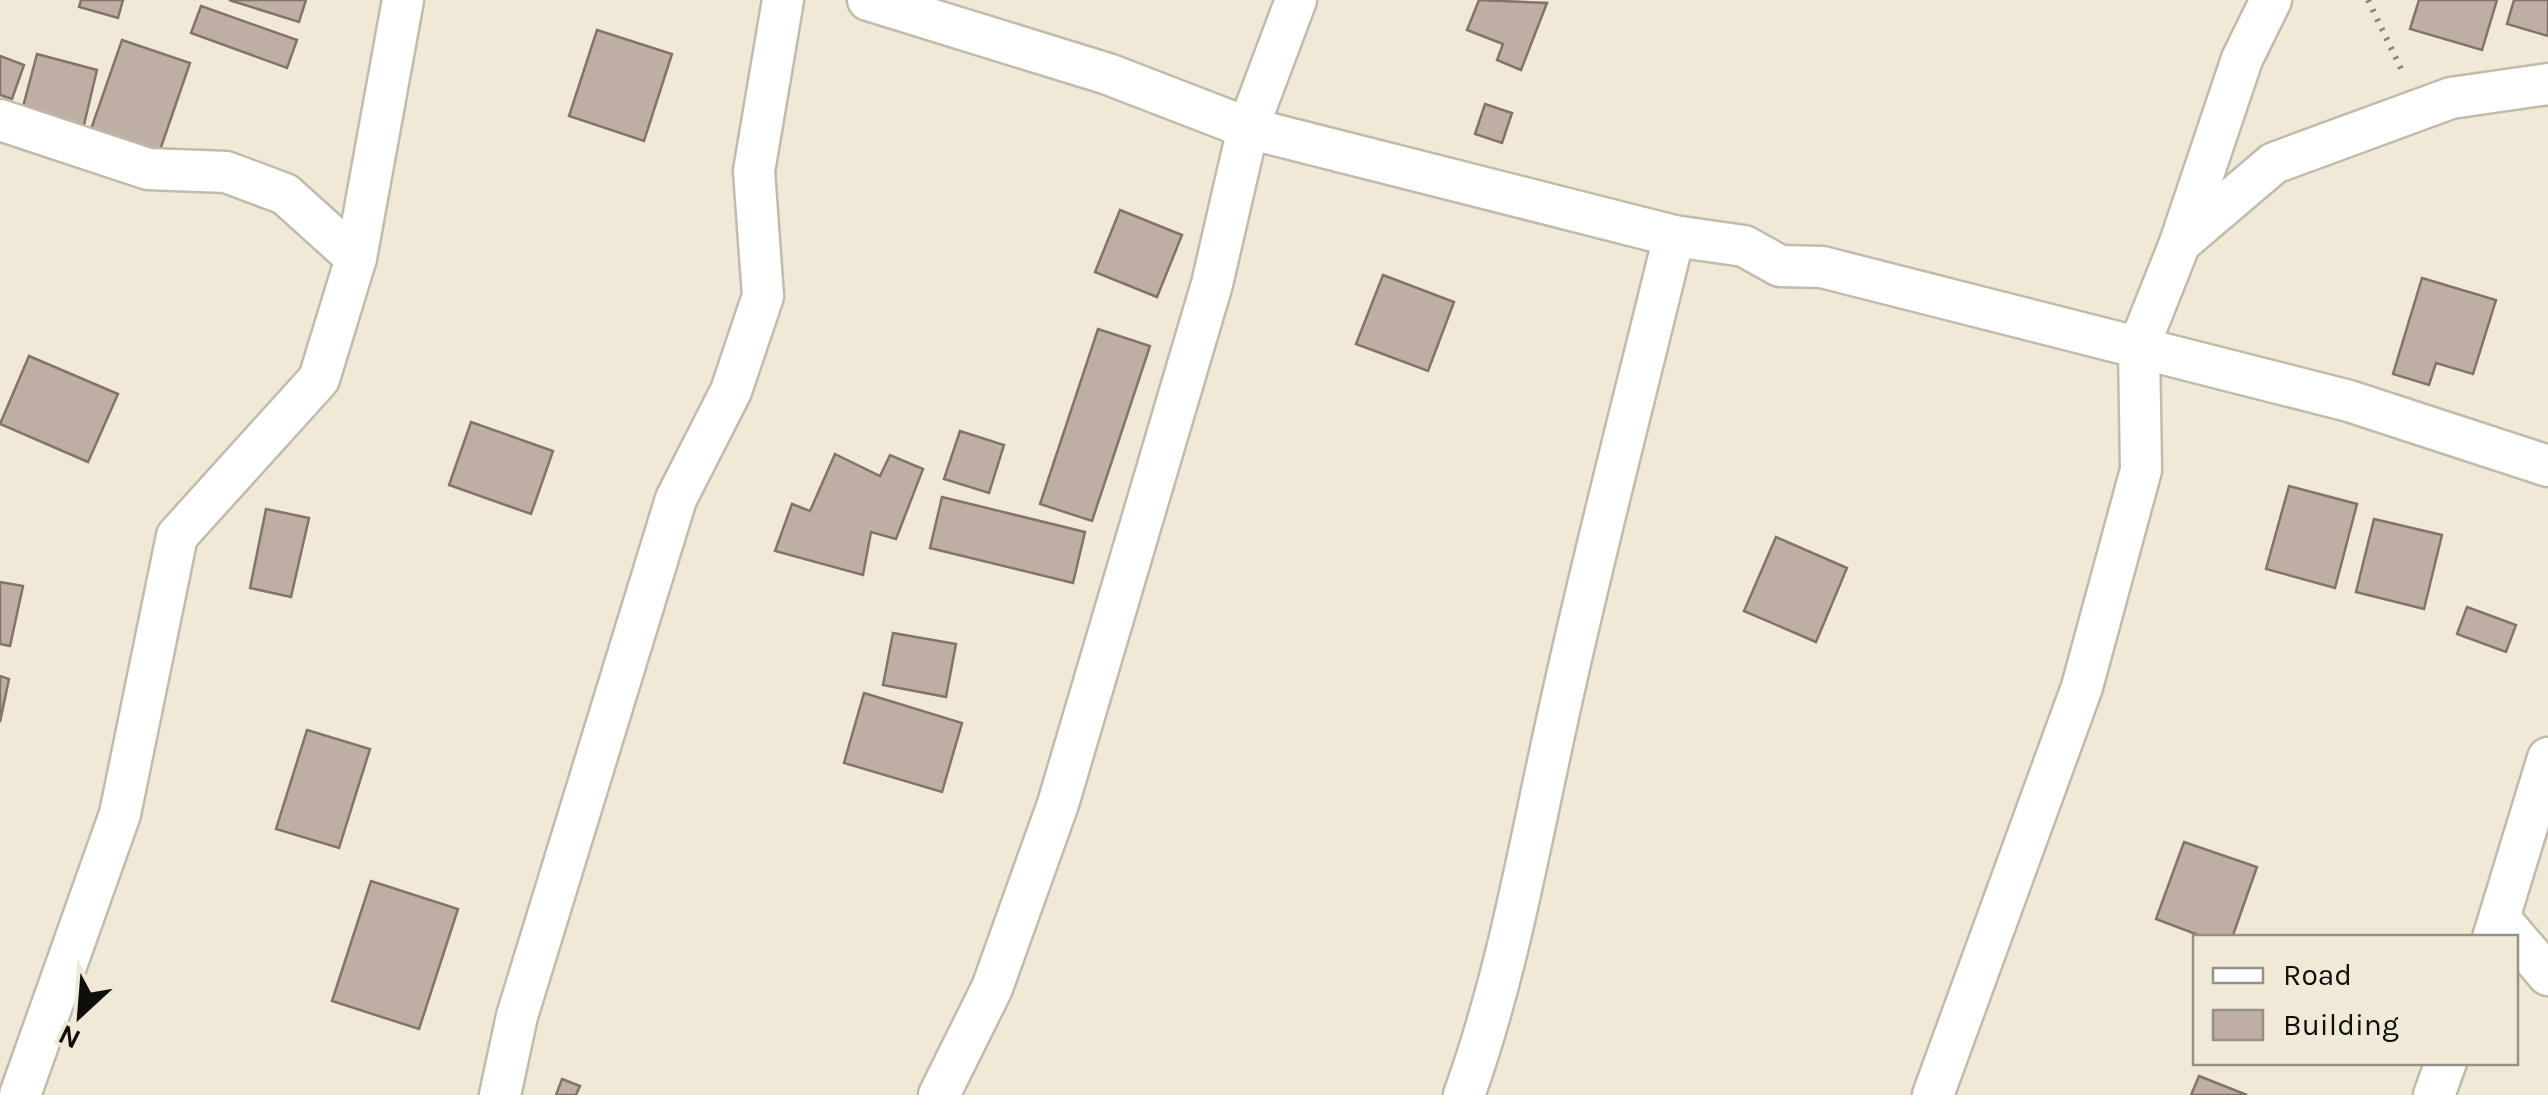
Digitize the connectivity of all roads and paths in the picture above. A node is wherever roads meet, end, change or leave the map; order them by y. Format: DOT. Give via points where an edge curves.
graph roads {
  1 [pos="403,0"];
  2 [pos="784,0"];
  3 [pos="868,0"];
  4 [pos="1296,0"];
  5 [pos="2271,0"];
  6 [pos="2368,0"];
  7 [pos="2548,84"];
  8 [pos="2420,109"];
  9 [pos="0,120"];
  10 [pos="1248,128"];
  11 [pos="1674,236"];
  12 [pos="2180,243"];
  13 [pos="356,258"];
  14 [pos="2139,346"];
  15 [pos="2548,466"];
  16 [pos="2548,758"];
  17 [pos="2496,928"];
  18 [pos="2518,948"];
  19 [pos="2548,975"];
  20 [pos="2445,1065"];
  21 [pos="20,1095"];
  22 [pos="500,1095"];
  23 [pos="939,1095"];
  24 [pos="1464,1095"];
  25 [pos="1933,1095"];
  26 [pos="2434,1095"];
  1 -- 13 [label="street"];
  2 -- 22 [label="street" via="754,171 764,296 731,391 676,498 517,1016"];
  3 -- 10 [label="street" via="1108,74"];
  4 -- 10 [label="street"];
  5 -- 12 [label="street" via="2242,59"];
  6 -- 8 [label="path"];
  7 -- 8 [label="street"];
  8 -- 12 [label="street" via="2274,163"];
  9 -- 13 [label="street" via="148,169 226,172 285,194"];
  10 -- 11 [label="street"];
  10 -- 23 [label="street" via="1212,284 1058,804 992,988"];
  11 -- 14 [label="street" via="1744,246 1780,266 1822,268"];
  11 -- 24 [label="street" via="1513,931"];
  12 -- 14 [label="street"];
  13 -- 21 [label="street" via="318,379 177,536 120,814"];
  14 -- 15 [label="street" via="2349,401"];
  14 -- 25 [label="street" via="2142,470 2082,687"];
  16 -- 17 [label="street"];
  18 -- 19 [label="street"];
  20 -- 26 [label="street"];
}
